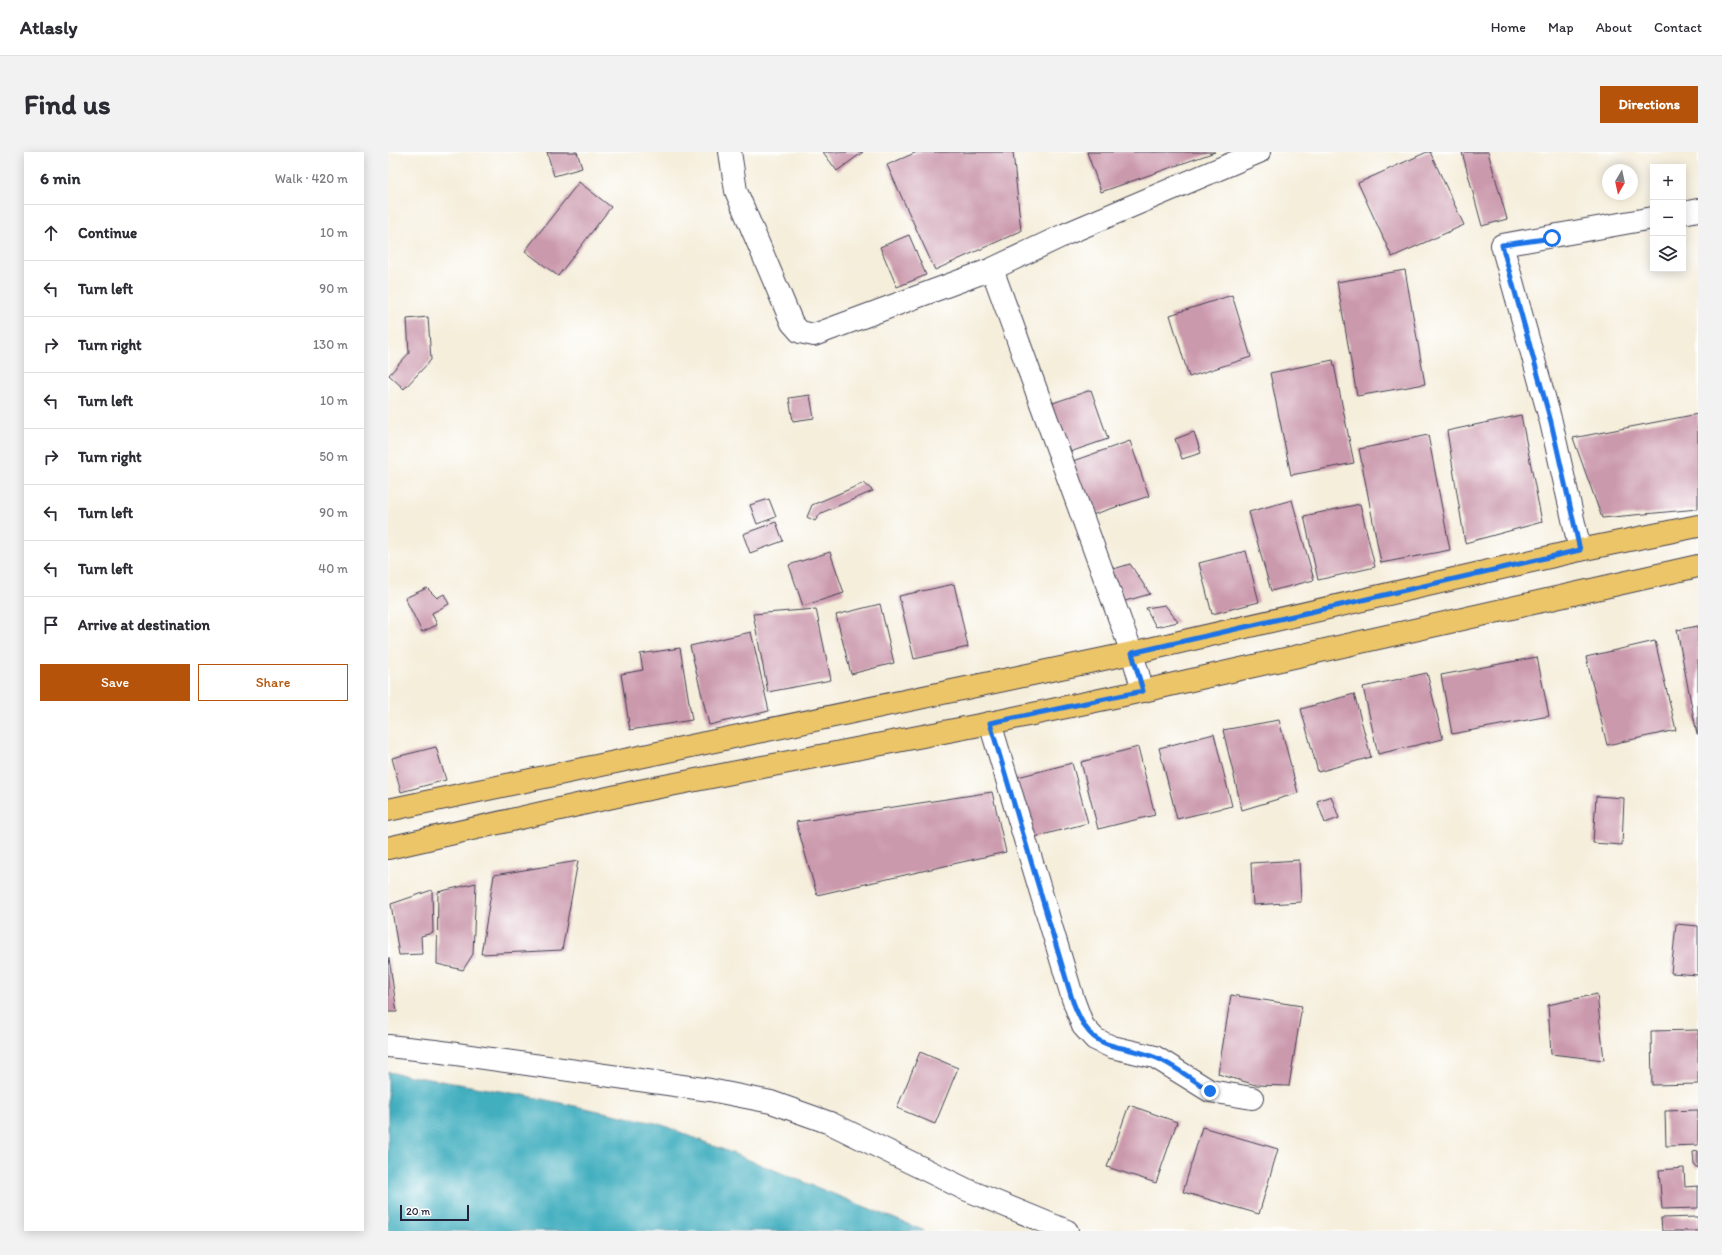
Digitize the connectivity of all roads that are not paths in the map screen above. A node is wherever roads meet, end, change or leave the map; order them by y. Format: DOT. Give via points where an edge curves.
graph roads {
  1 [pos="730,152"];
  2 [pos="1259,152"];
  3 [pos="1698,210"];
  4 [pos="1686,212"];
  5 [pos="1650,219"];
  6 [pos="992,269"];
  7 [pos="1698,526"];
  8 [pos="1580,550"];
  9 [pos="1698,566"];
  10 [pos="1132,653"];
  11 [pos="1143,691"];
  12 [pos="990,723"];
  13 [pos="388,810"];
  14 [pos="388,848"];
  15 [pos="388,1046"];
  16 [pos="1252,1098"];
  17 [pos="1067,1231"];
  1 -- 6 [label="street" via="736,191 792,323 800,332 814,335"];
  2 -- 6 [label="street" via="1066,234"];
  3 -- 4 [label="street"];
  5 -- 8 [label="street" via="1502,245 1551,422"];
  6 -- 10 [label="street"];
  7 -- 8 [label="main road"];
  8 -- 10 [label="main road"];
  9 -- 11 [label="main road"];
  10 -- 11 [label="street"];
  10 -- 13 [label="main road"];
  11 -- 12 [label="main road"];
  12 -- 14 [label="main road" via="639,791"];
  12 -- 16 [label="street" via="1072,999 1083,1026 1095,1038 1112,1047 1155,1057 1210,1091"];
  15 -- 17 [label="street" via="710,1090 771,1102 830,1123 965,1190"];
}
